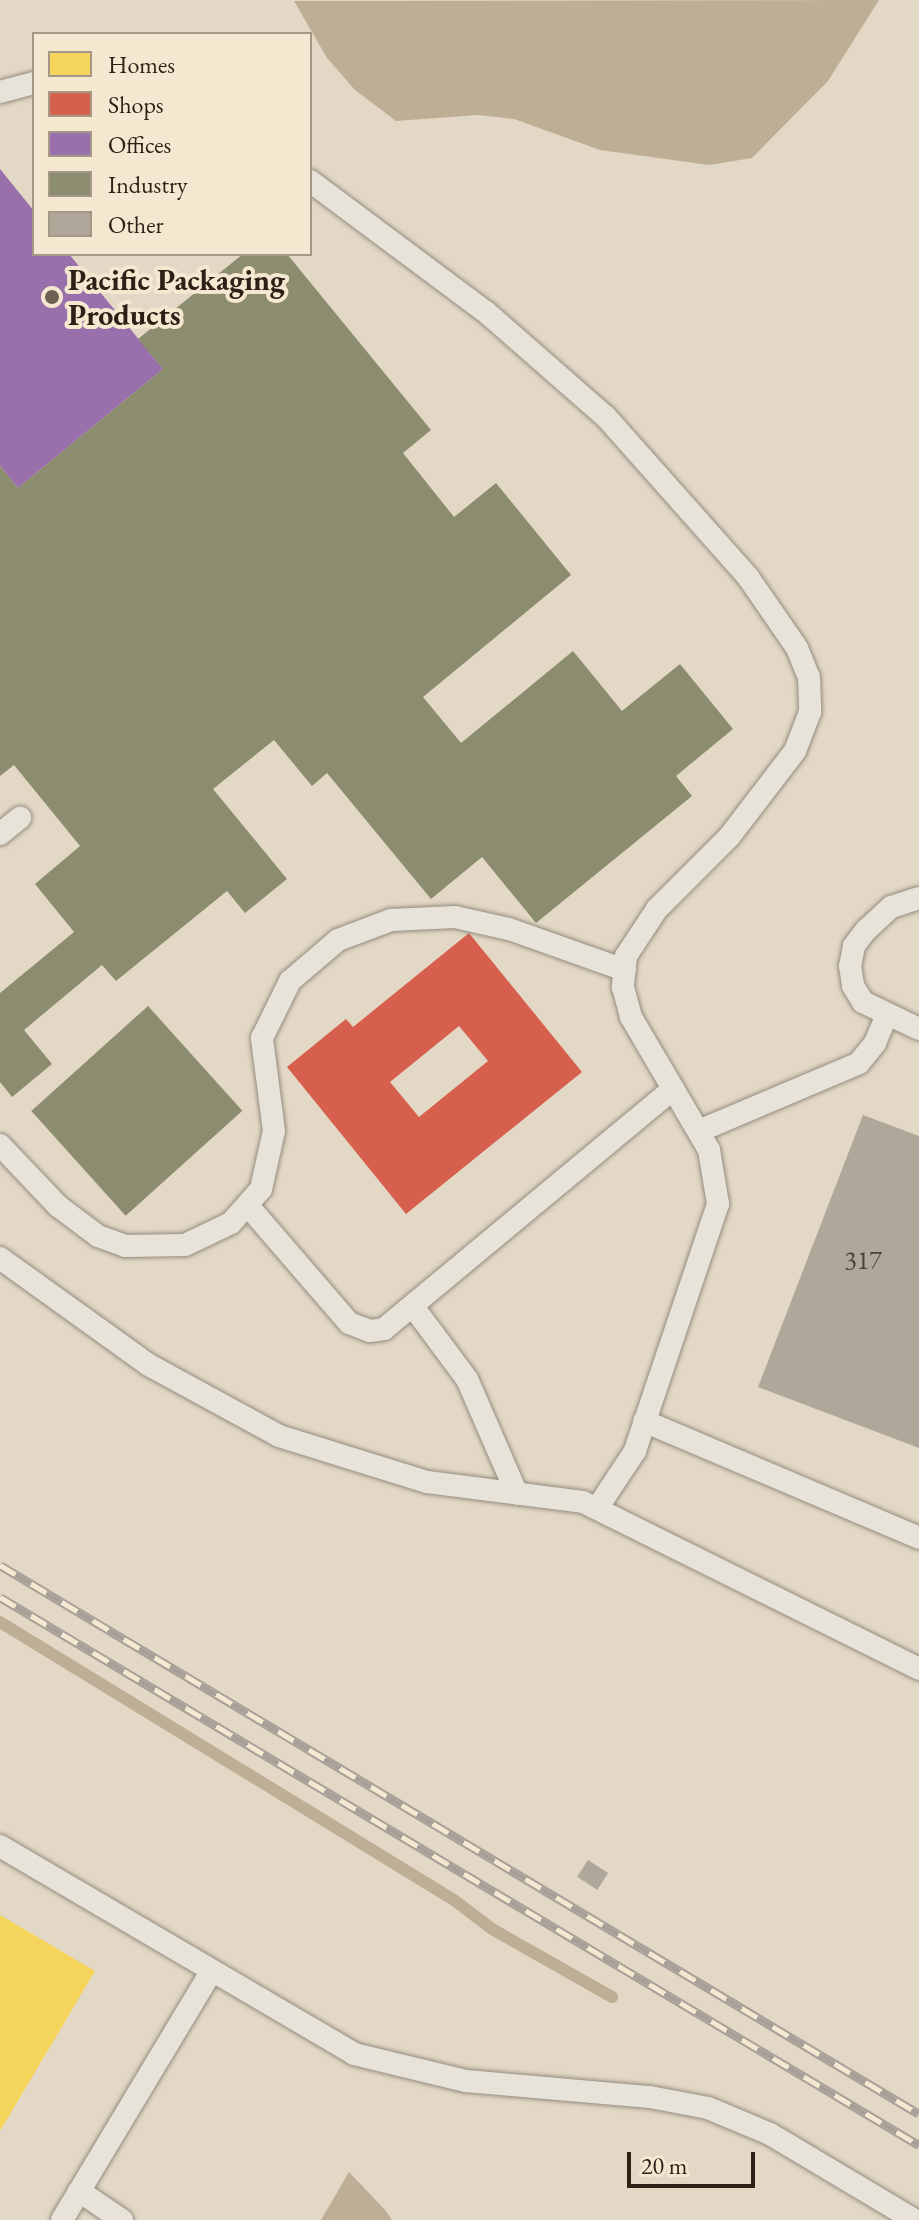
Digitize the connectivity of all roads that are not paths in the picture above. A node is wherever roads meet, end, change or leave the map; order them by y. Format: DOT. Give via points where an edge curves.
graph roads {
  1 [pos="32,84"];
  2 [pos="0,92"];
  3 [pos="312,182"];
  4 [pos="20,818"];
  5 [pos="0,834"];
  6 [pos="919,898"];
  7 [pos="625,970"];
  8 [pos="886,1017"];
  9 [pos="919,1029"];
  10 [pos="673,1089"];
  11 [pos="699,1131"];
  12 [pos="0,1145"];
  13 [pos="249,1207"];
  14 [pos="0,1258"];
  15 [pos="414,1308"];
  16 [pos="644,1421"];
  17 [pos="517,1494"];
  18 [pos="598,1507"];
  19 [pos="919,1538"];
  20 [pos="919,1669"];
  21 [pos="0,1846"];
  22 [pos="211,1972"];
  23 [pos="79,2191"];
  24 [pos="62,2220"];
  25 [pos="122,2220"];
  26 [pos="914,2220"];
  1 -- 2 [label="lane"];
  3 -- 7 [label="lane" via="486,312 606,417 748,577 797,648 809,677 810,712 795,751 729,837 638,933"];
  4 -- 5 [label="lane"];
  6 -- 8 [label="lane" via="884,913 859,937 851,956 850,976 857,994"];
  7 -- 10 [label="lane" via="631,1017"];
  7 -- 13 [label="lane" via="509,929 455,917 391,920 338,940 290,981 262,1038 274,1131 271,1162"];
  8 -- 9 [label="lane"];
  8 -- 11 [label="lane" via="859,1063"];
  10 -- 11 [label="lane"];
  10 -- 15 [label="lane"];
  11 -- 16 [label="lane" via="714,1165 718,1204"];
  12 -- 13 [label="lane" via="76,1222 125,1246 185,1245 231,1223"];
  13 -- 15 [label="lane" via="356,1327 384,1329"];
  14 -- 17 [label="lane" via="149,1365 279,1436 387,1473"];
  15 -- 17 [label="lane" via="467,1379"];
  16 -- 18 [label="lane" via="624,1472"];
  16 -- 19 [label="lane"];
  17 -- 18 [label="lane"];
  18 -- 20 [label="lane"];
  21 -- 22 [label="lane"];
  22 -- 23 [label="lane"];
  22 -- 26 [label="lane" via="321,2038 392,2067 466,2081 650,2097 729,2115"];
  23 -- 24 [label="lane"];
  23 -- 25 [label="lane"];
}
